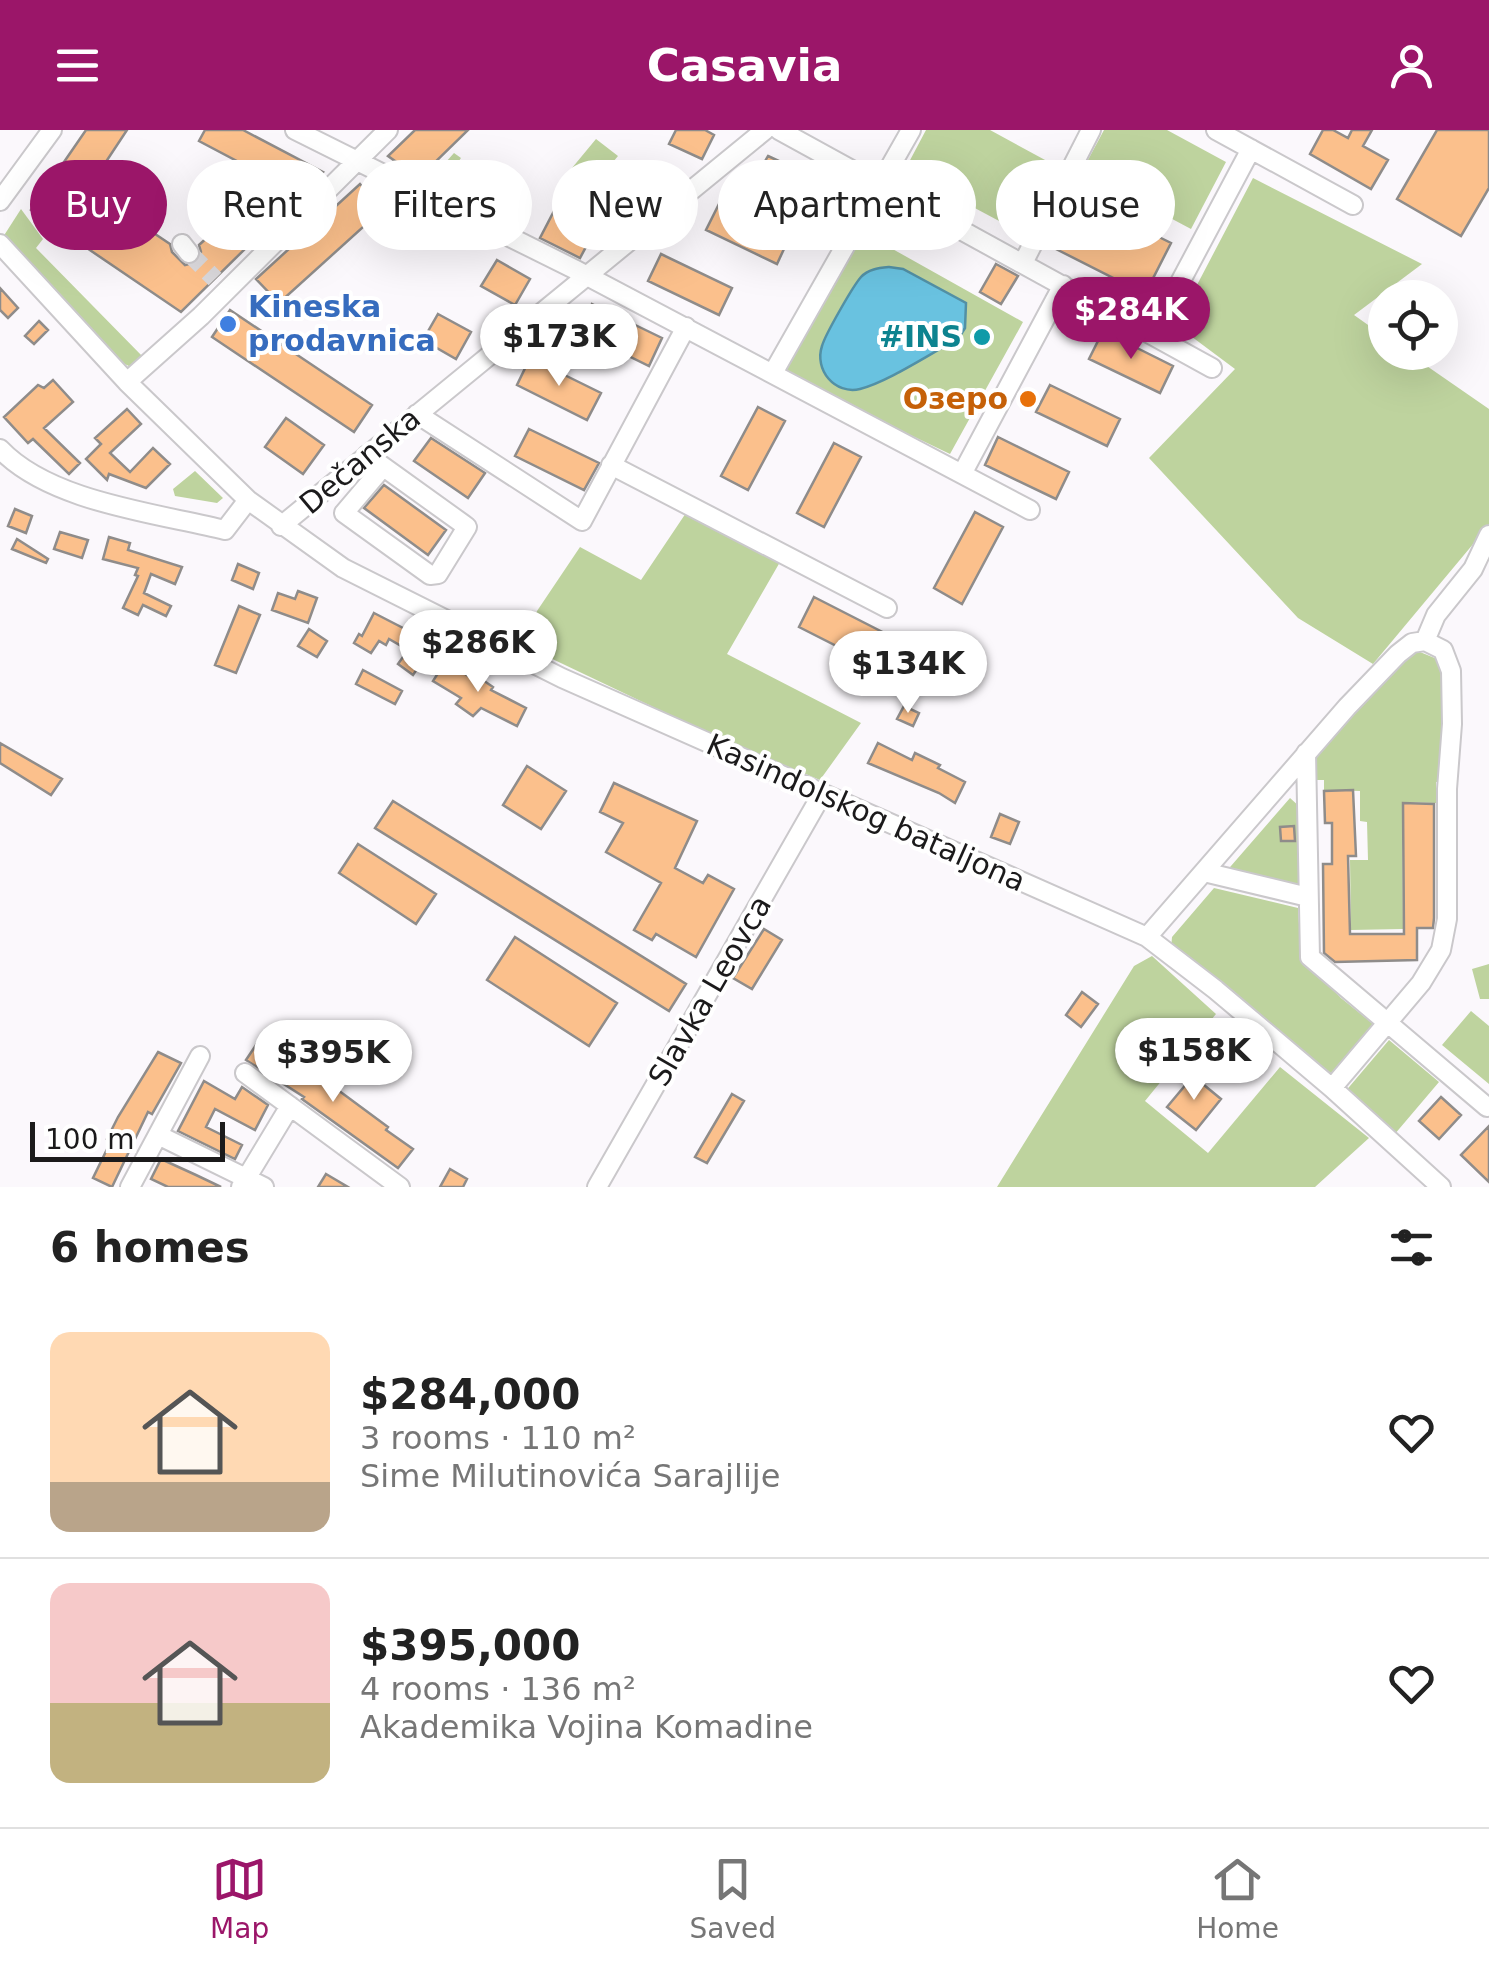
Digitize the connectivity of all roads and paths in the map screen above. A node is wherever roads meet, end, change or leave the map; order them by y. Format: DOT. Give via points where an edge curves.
graph roads {
  1 [pos="52,130"];
  2 [pos="295,130"];
  3 [pos="388,130"];
  4 [pos="765,130"];
  5 [pos="779,130"];
  6 [pos="911,130"];
  7 [pos="1092,130"];
  8 [pos="1216,130"];
  9 [pos="1251,149"];
  10 [pos="833,160"];
  11 [pos="894,160"];
  12 [pos="356,162"];
  13 [pos="0,201"];
  14 [pos="1353,205"];
  15 [pos="976,239"];
  16 [pos="843,250"];
  17 [pos="4,257"];
  18 [pos="1022,264"];
  19 [pos="585,275"];
  20 [pos="1062,285"];
  21 [pos="686,327"];
  22 [pos="1152,334"];
  23 [pos="1212,368"];
  24 [pos="773,373"];
  25 [pos="127,382"];
  26 [pos="417,414"];
  27 [pos="0,449"];
  28 [pos="367,455"];
  29 [pos="612,466"];
  30 [pos="383,467"];
  31 [pos="962,474"];
  32 [pos="248,500"];
  33 [pos="1030,510"];
  34 [pos="281,526"];
  35 [pos="1489,535"];
  36 [pos="887,608"];
  37 [pos="1424,640"];
  38 [pos="1306,754"];
  39 [pos="822,794"];
  40 [pos="1204,872"];
  41 [pos="1308,896"];
  42 [pos="1147,937"];
  43 [pos="1388,1023"];
  44 [pos="200,1056"];
  45 [pos="245,1074"];
  46 [pos="1332,1088"];
  47 [pos="290,1106"];
  48 [pos="1487,1107"];
  49 [pos="158,1135"];
  50 [pos="244,1182"];
  51 [pos="130,1187"];
  52 [pos="264,1187"];
  53 [pos="400,1187"];
  54 [pos="597,1187"];
  55 [pos="1441,1187"];
  1 -- 13 [label="street"];
  2 -- 12 [label="street"];
  3 -- 12 [label="street"];
  4 -- 19 [label="street, Dečanska"];
  5 -- 10 [label="street"];
  6 -- 11 [label="street"];
  7 -- 18 [label="street"];
  8 -- 9 [label="street"];
  9 -- 14 [label="street"];
  9 -- 22 [label="street"];
  12 -- 19 [label="street"];
  12 -- 25 [label="street" via="220,284"];
  15 -- 18 [label="street"];
  16 -- 24 [label="street"];
  17 -- 25 [label="street, Kasindolskog bataljona"];
  18 -- 20 [label="street"];
  19 -- 21 [label="street"];
  19 -- 26 [label="street, Dečanska"];
  20 -- 22 [label="street"];
  20 -- 31 [label="street"];
  21 -- 24 [label="street"];
  21 -- 29 [label="street"];
  22 -- 23 [label="street"];
  24 -- 31 [label="street"];
  25 -- 32 [label="street, Kasindolskog bataljona"];
  26 -- 28 [label="street, Dečanska"];
  26 -- 29 [label="street" via="582,521"];
  27 -- 32 [label="street" via="24,471 59,488 226,530"];
  28 -- 30 [label="street"];
  28 -- 34 [label="street, Dečanska"];
  29 -- 36 [label="street"];
  30 -- 30 [label="street" via="466,527 438,574 422,570 344,513"];
  31 -- 33 [label="street"];
  32 -- 34 [label="street, Kasindolskog bataljona"];
  34 -- 39 [label="street, Kasindolskog bataljona" via="344,568 562,678"];
  35 -- 37 [label="street"];
  37 -- 38 [label="street" via="1398,654"];
  37 -- 43 [label="street" via="1443,650 1451,671 1445,935 1421,983"];
  38 -- 40 [label="street"];
  38 -- 41 [label="street"];
  39 -- 42 [label="street, Kasindolskog bataljona"];
  39 -- 54 [label="street, Slavka Leovca"];
  40 -- 41 [label="street"];
  40 -- 42 [label="street"];
  41 -- 43 [label="street" via="1310,957"];
  42 -- 46 [label="street, Kasindolskog bataljona"];
  43 -- 46 [label="street"];
  43 -- 48 [label="street"];
  44 -- 49 [label="street"];
  45 -- 47 [label="street"];
  46 -- 55 [label="street, Kasindolskog bataljona"];
  47 -- 50 [label="street"];
  47 -- 53 [label="street"];
  49 -- 50 [label="street"];
  49 -- 51 [label="street"];
  50 -- 52 [label="street"];
}
